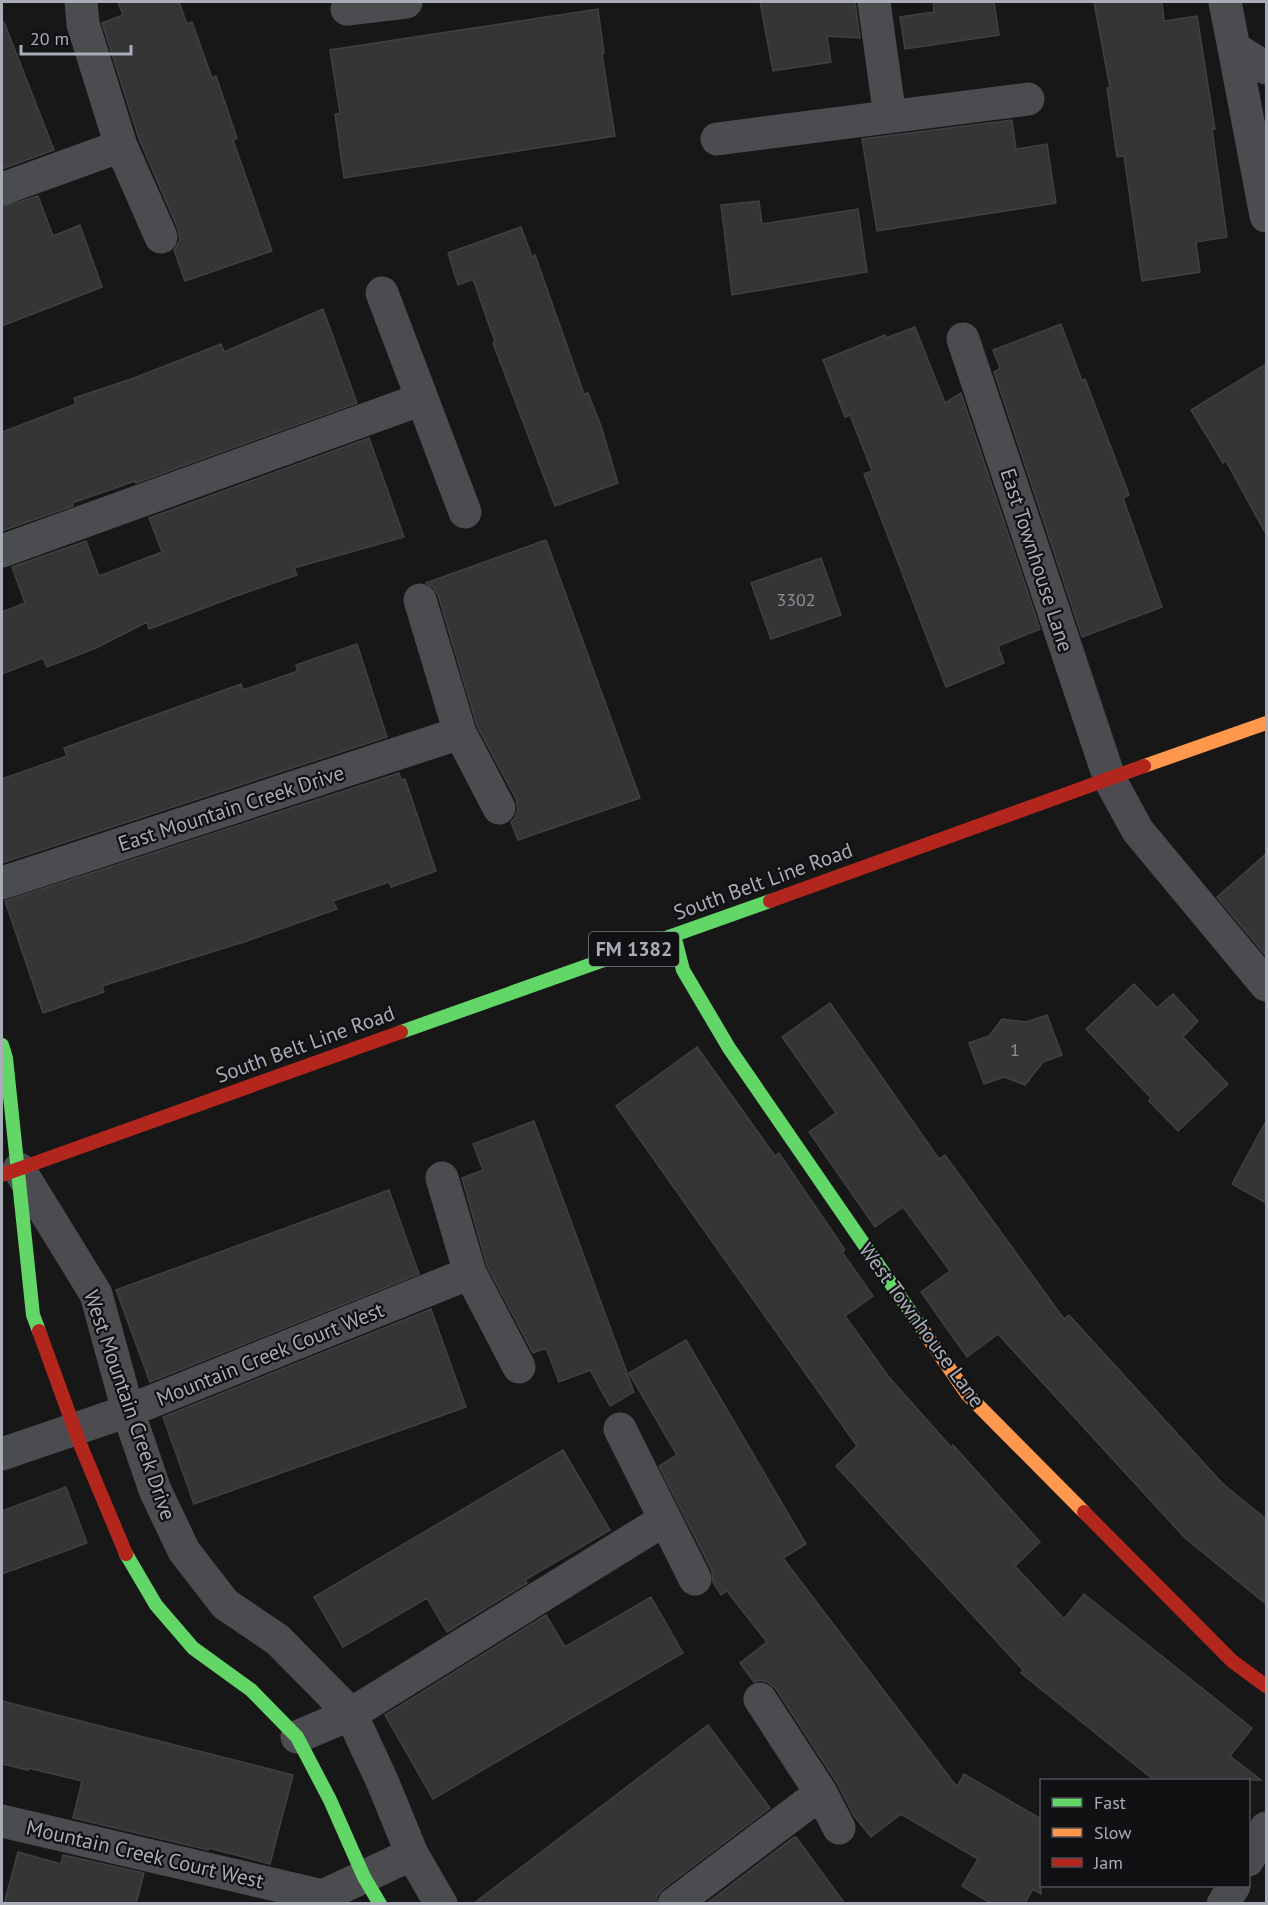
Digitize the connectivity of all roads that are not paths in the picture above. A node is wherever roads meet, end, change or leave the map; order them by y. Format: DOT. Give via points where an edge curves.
graph roads {
  1 [pos="81,2"];
  2 [pos="406,2"];
  3 [pos="874,2"];
  4 [pos="1225,2"];
  5 [pos="347,9"];
  6 [pos="1234,48"];
  7 [pos="1266,68"];
  8 [pos="1028,99"];
  9 [pos="890,117"];
  10 [pos="717,139"];
  11 [pos="121,146"];
  12 [pos="2,189"];
  13 [pos="1266,216"];
  14 [pos="161,237"];
  15 [pos="382,293"];
  16 [pos="963,339"];
  17 [pos="422,399"];
  18 [pos="465,512"];
  19 [pos="2,551"];
  20 [pos="420,600"];
  21 [pos="1266,723"];
  22 [pos="460,733"];
  23 [pos="1110,780"];
  24 [pos="499,808"];
  25 [pos="2,883"];
  26 [pos="674,935"];
  27 [pos="1266,984"];
  28 [pos="2,1045"];
  29 [pos="10,1172"];
  30 [pos="442,1178"];
  31 [pos="470,1273"];
  32 [pos="519,1367"];
  33 [pos="128,1411"];
  34 [pos="75,1429"];
  35 [pos="620,1429"];
  36 [pos="2,1454"];
  37 [pos="664,1520"];
  38 [pos="695,1579"];
  39 [pos="1266,1686"];
  40 [pos="760,1699"];
  41 [pos="351,1714"];
  42 [pos="297,1737"];
  43 [pos="821,1793"];
  44 [pos="2,1821"];
  45 [pos="839,1827"];
  46 [pos="1266,1828"];
  47 [pos="412,1854"];
  48 [pos="1250,1856"];
  49 [pos="1232,1887"];
  50 [pos="372,1890"];
  51 [pos="321,1900"];
  52 [pos="441,1904"];
  53 [pos="674,1904"];
  54 [pos="1223,1904"];
  1 -- 11 [label="street" via="83,24"];
  2 -- 5 [label="street"];
  3 -- 9 [label="street"];
  4 -- 6 [label="street"];
  6 -- 7 [label="street"];
  6 -- 13 [label="street"];
  8 -- 9 [label="street"];
  9 -- 10 [label="street"];
  11 -- 12 [label="street"];
  11 -- 14 [label="street"];
  15 -- 17 [label="street"];
  16 -- 23 [label="street, East Townhouse Lane"];
  17 -- 18 [label="street"];
  17 -- 19 [label="street"];
  20 -- 22 [label="street"];
  21 -- 23 [label="street, South Belt Line Road / FM 1382"];
  22 -- 24 [label="street"];
  22 -- 25 [label="street, East Mountain Creek Drive"];
  23 -- 26 [label="street, South Belt Line Road / FM 1382"];
  23 -- 27 [label="street, East Townhouse Lane" via="1138,831"];
  26 -- 29 [label="street, South Belt Line Road / FM 1382"];
  26 -- 39 [label="street, West Townhouse Lane" via="683,970 729,1048 967,1394 1232,1661"];
  28 -- 29 [label="street" via="6,1058"];
  29 -- 33 [label="street, West Mountain Creek Drive" via="96,1294"];
  29 -- 34 [label="street" via="33,1315"];
  30 -- 31 [label="street"];
  31 -- 32 [label="street"];
  31 -- 33 [label="street, Mountain Creek Court West"];
  33 -- 34 [label="street, Mountain Creek Court West"];
  33 -- 41 [label="street, West Mountain Creek Drive" via="155,1490 184,1551 225,1604 278,1640"];
  34 -- 36 [label="street, Mountain Creek Court West"];
  34 -- 42 [label="street" via="127,1556 156,1605 194,1648 251,1690"];
  35 -- 37 [label="street"];
  37 -- 38 [label="street"];
  37 -- 41 [label="street"];
  40 -- 43 [label="street"];
  41 -- 42 [label="street"];
  41 -- 47 [label="street, West Mountain Creek Drive"];
  42 -- 50 [label="street"];
  43 -- 45 [label="street"];
  43 -- 53 [label="street"];
  44 -- 51 [label="street, Mountain Creek Court West"];
  46 -- 48 [label="street"];
  47 -- 50 [label="street"];
  47 -- 52 [label="street, West Mountain Creek Drive"];
  49 -- 54 [label="street"];
  50 -- 51 [label="street"];
}
